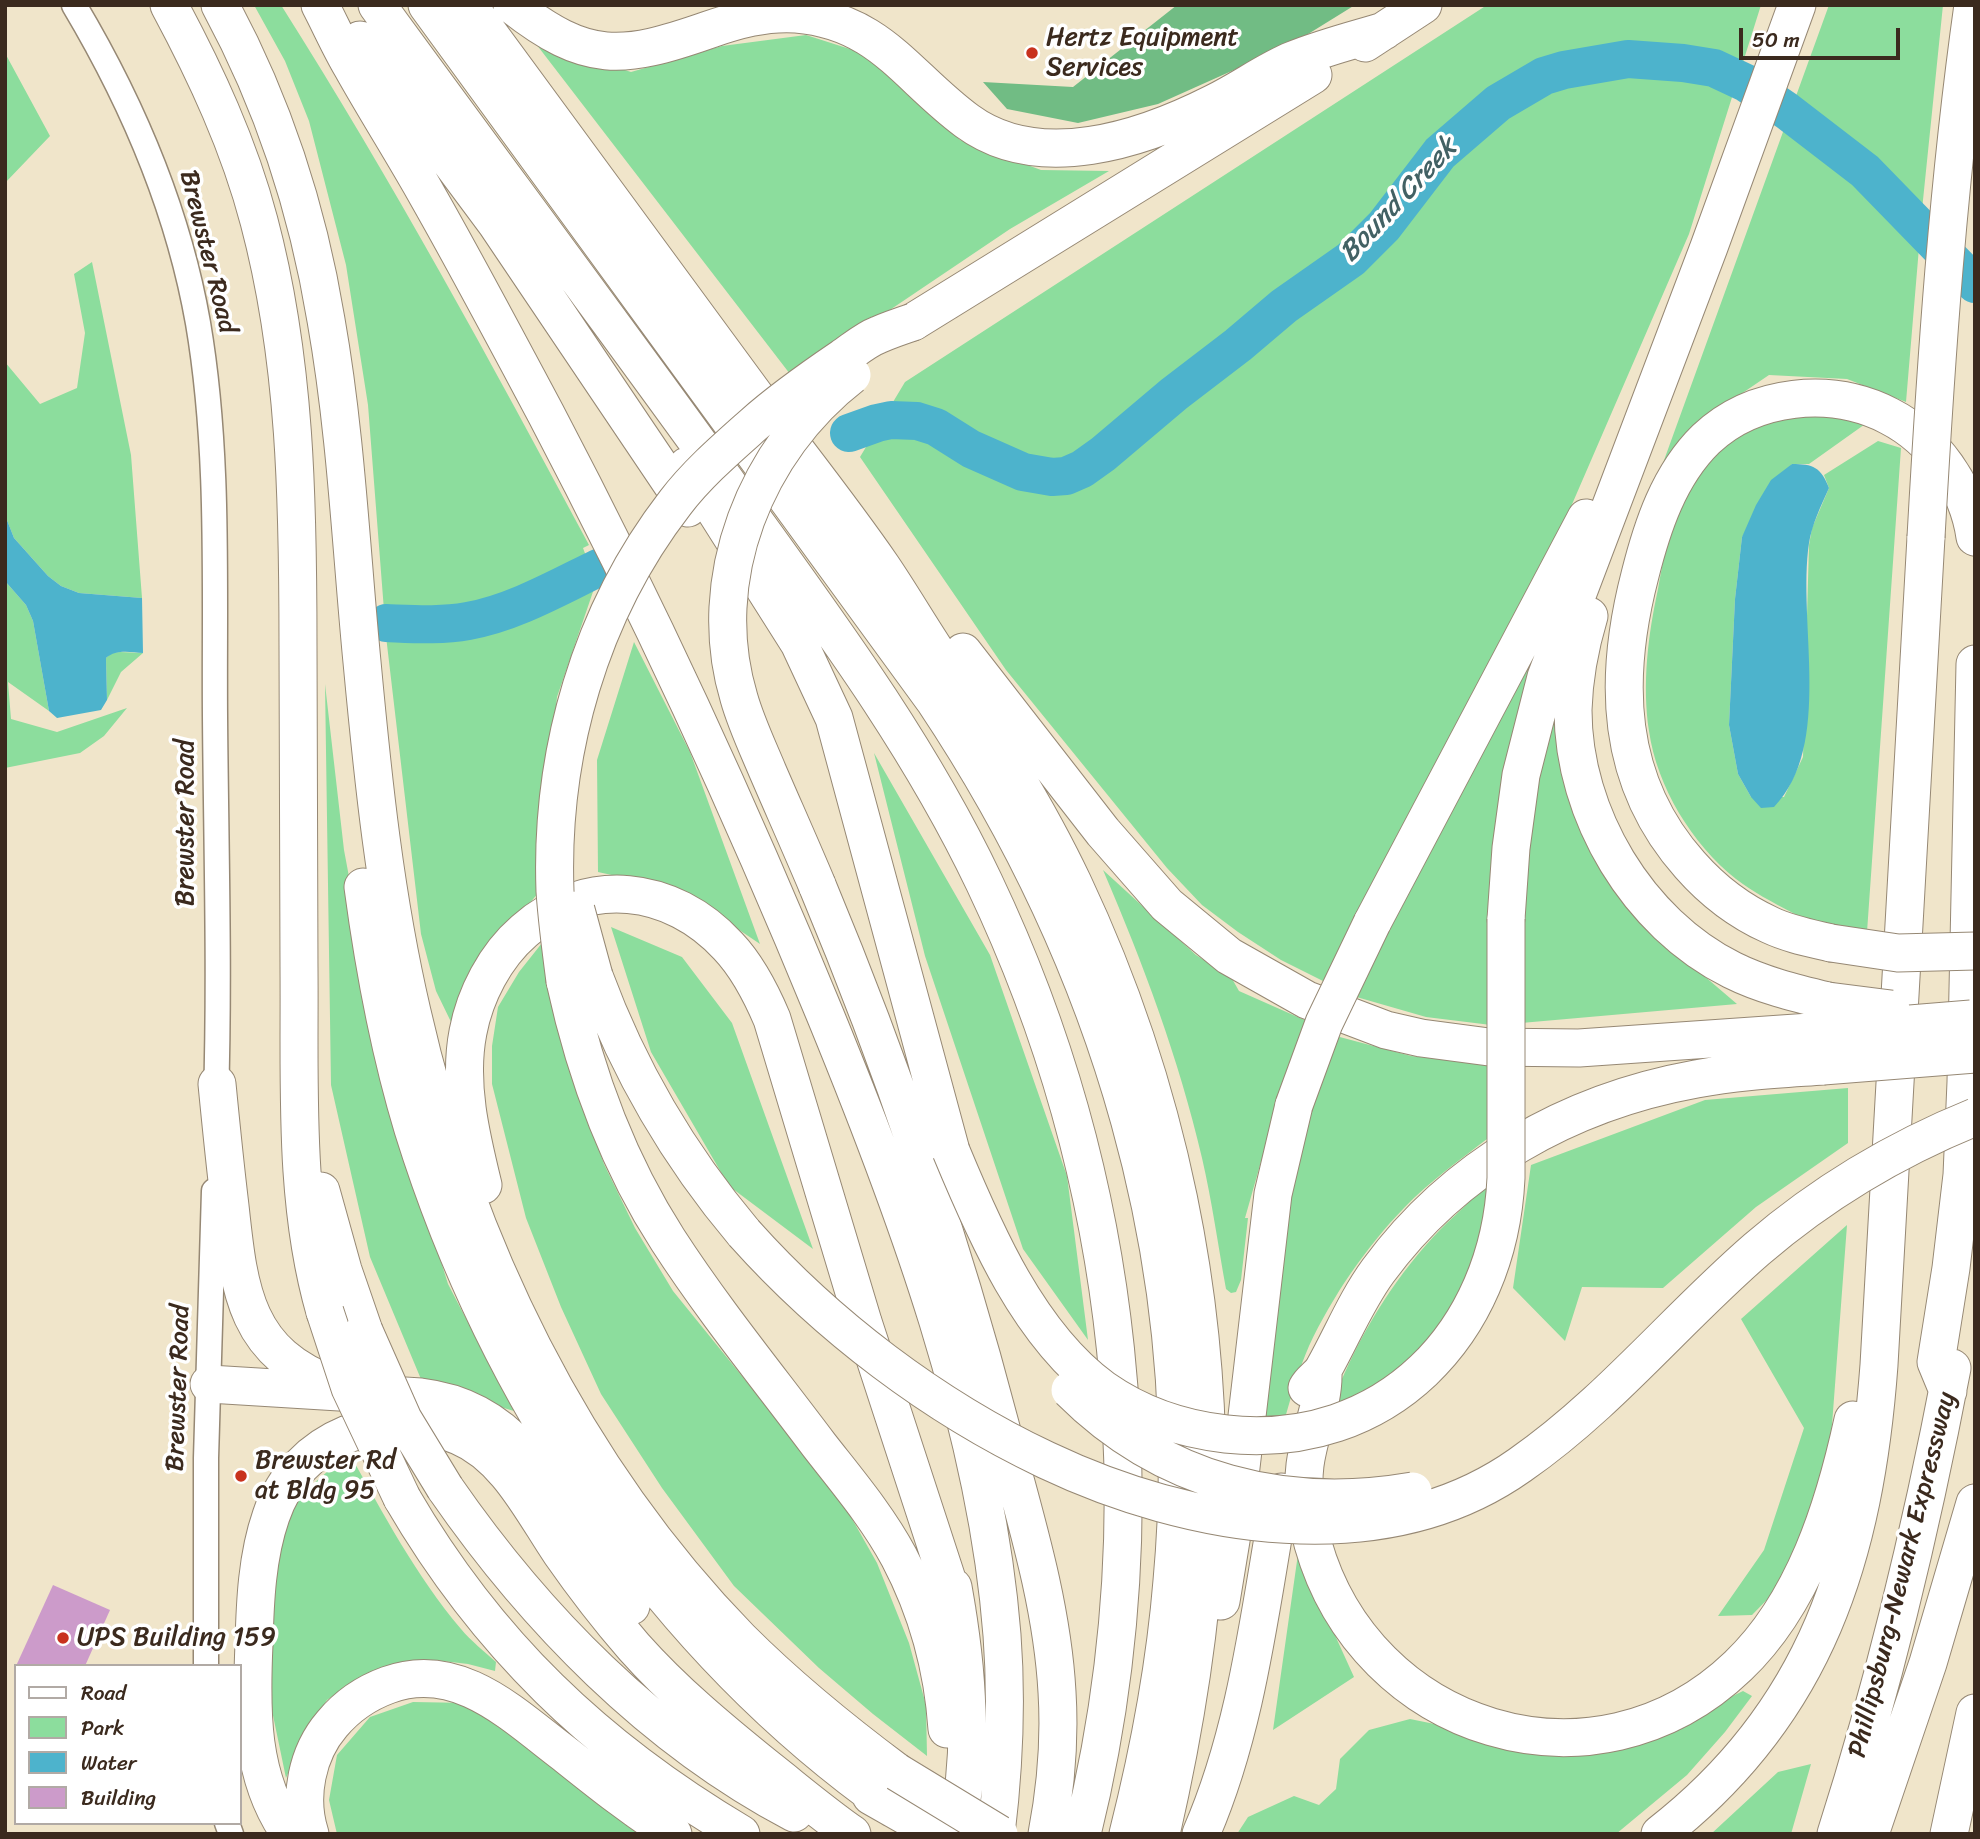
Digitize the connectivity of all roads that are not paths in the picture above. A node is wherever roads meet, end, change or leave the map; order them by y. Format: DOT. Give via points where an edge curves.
graph roads {
  1 [pos="74,5"];
  2 [pos="169,5"];
  3 [pos="220,5"];
  4 [pos="320,5"];
  5 [pos="334,5"];
  6 [pos="377,5"];
  7 [pos="427,5"];
  8 [pos="468,5"];
  9 [pos="512,5"];
  10 [pos="1423,5"];
  11 [pos="1797,5"];
  12 [pos="1973,5"];
  13 [pos="1384,31"];
  14 [pos="486,153"];
  15 [pos="913,322"];
  16 [pos="1648,408"];
  17 [pos="345,474"];
  18 [pos="1601,530"];
  19 [pos="1975,537"];
  20 [pos="882,567"];
  21 [pos="1975,664"];
  22 [pos="737,808"];
  23 [pos="886,918"];
  24 [pos="1975,951"];
  25 [pos="579,978"];
  26 [pos="1974,1031"];
  27 [pos="1825,1032"];
  28 [pos="299,1034"];
  29 [pos="217,1084"];
  30 [pos="1975,1117"];
  31 [pos="951,1151"];
  32 [pos="1888,1205"];
  33 [pos="1975,1232"];
  34 [pos="516,1312"];
  35 [pos="1323,1372"];
  36 [pos="209,1384"];
  37 [pos="1948,1391"];
  38 [pos="362,1395"];
  39 [pos="1586,1411"];
  40 [pos="1975,1503"];
  41 [pos="957,1610"];
  42 [pos="206,1664"];
  43 [pos="1975,1713"];
  44 [pos="892,1808"];
  45 [pos="290,1834"];
  46 [pos="310,1834"];
  47 [pos="673,1834"];
  48 [pos="741,1834"];
  49 [pos="838,1834"];
  50 [pos="852,1834"];
  51 [pos="938,1834"];
  52 [pos="947,1834"];
  53 [pos="956,1834"];
  54 [pos="998,1834"];
  55 [pos="1047,1834"];
  56 [pos="1082,1834"];
  57 [pos="1128,1834"];
  58 [pos="1163,1834"];
  59 [pos="1201,1834"];
  60 [pos="1660,1834"];
  61 [pos="1836,1834"];
  62 [pos="1870,1834"];
  63 [pos="1950,1834"];
  1 -- 29 [label="street, Brewster Road" via="114,75 149,153 179,241 202,352 214,508"];
  2 -- 28 [label="highway" via="208,81 246,180 268,255 286,357 298,564"];
  3 -- 17 [label="highway" via="266,106 303,216 327,320"];
  4 -- 22 [label="highway" via="546,415 671,664"];
  5 -- 23 [label="highway" via="513,247 782,650 843,786"];
  6 -- 14 [label="highway"];
  7 -- 57 [label="highway" via="934,700 1027,855 1092,1001 1148,1190 1174,1384 1177,1502 1171,1594 1158,1698"];
  8 -- 20 [label="highway"];
  9 -- 13 [label="highway" via="558,37 608,52 656,47 759,15 795,14 832,21 856,29 888,50 976,127 1037,147 1084,146 1150,130 1208,106 1292,60"];
  10 -- 13 [label="highway"];
  11 -- 16 [label="highway"];
  12 -- 32 [label="highway, bridge" via="1946,234"];
  13 -- 15 [label="highway"];
  14 -- 23 [label="highway" via="806,654 834,718"];
  14 -- 56 [label="highway" via="885,708 982,878 1044,1023 1098,1219 1121,1410 1117,1611 1103,1733"];
  15 -- 25 [label="highway, bridge" via="876,336 794,391 700,474 631,568 605,619 579,692 568,741 565,805"];
  15 -- 55 [label="highway, bridge" via="888,350 816,407 765,477 749,510 730,580 731,667 739,699 889,1070 950,1246 990,1385 1049,1625 1057,1692 1056,1774"];
  16 -- 18 [label="highway"];
  16 -- 58 [label="highway, bridge" via="1570,546 1372,923 1324,1023 1294,1105 1269,1220 1231,1544 1183,1780"];
  17 -- 34 [label="highway" via="372,779 403,974 451,1154"];
  17 -- 44 [label="highway" via="338,527 357,831 368,923 405,1099 464,1263 548,1430 647,1575 742,1682 822,1755"];
  18 -- 27 [label="highway" via="1606,559 1578,660 1573,710 1578,761 1601,830 1623,870 1661,919 1691,945 1750,979"];
  18 -- 31 [label="highway, bridge" via="1554,652 1521,775 1506,919 1505,1196 1491,1266 1447,1346 1405,1386 1372,1408 1299,1432 1238,1435 1174,1424 1116,1398 1072,1362 1032,1310 985,1228"];
  19 -- 24 [label="highway, bridge" via="1953,477 1936,453 1894,418 1853,403 1818,398 1763,405 1716,430 1684,466 1668,494 1643,562 1631,612 1623,684 1626,730 1644,796 1680,853 1722,896 1771,925 1831,943 1899,953"];
  20 -- 27 [label="highway" via="967,656 1103,832 1167,905 1229,956 1307,1000 1387,1030 1489,1047 1565,1048"];
  20 -- 58 [label="highway" via="1013,771 1071,879 1119,990 1176,1184 1199,1340 1206,1495 1193,1661"];
  21 -- 37 [label="highway" via="1962,1175 1936,1362"];
  22 -- 41 [label="highway" via="922,1443"];
  22 -- 54 [label="highway" via="865,1115 916,1254 957,1393 988,1523 1003,1641"];
  23 -- 31 [label="highway"];
  25 -- 39 [label="highway, bridge" via="617,1035 657,1114 744,1233 854,1336 927,1390 1048,1461 1096,1481 1205,1513 1269,1523 1374,1522 1420,1513 1501,1478"];
  25 -- 52 [label="highway" via="583,1056 622,1158 656,1221 731,1329 875,1518 914,1590 933,1646 945,1710"];
  26 -- 27 [label="highway, bridge"];
  26 -- 27 [label="highway, bridge" via="1942,1010 1873,1008"];
  27 -- 35 [label="highway" via="1725,1074 1634,1093 1571,1116 1487,1164 1449,1194 1376,1273"];
  28 -- 48 [label="highway, bridge" via="306,1216 314,1273 350,1388 402,1498 461,1589 555,1695 614,1749"];
  28 -- 49 [label="highway, bridge" via="321,1192 344,1270 364,1331 403,1419 445,1488 542,1612 626,1694 748,1786"];
  29 -- 36 [label="street, Brewster Road"];
  29 -- 38 [label="highway" via="237,1266 248,1308 287,1362 314,1378"];
  30 -- 39 [label="highway, bridge" via="1885,1160 1786,1225"];
  31 -- 39 [label="highway, bridge" via="994,1283 1037,1352 1076,1396 1114,1428 1211,1478 1308,1499 1425,1489 1520,1455"];
  32 -- 35 [label="highway" via="1871,1327 1844,1460 1805,1569 1769,1630 1738,1667 1689,1703 1635,1727 1555,1737 1494,1728 1423,1697 1376,1658 1332,1594 1308,1522 1305,1466"];
  32 -- 60 [label="highway" via="1872,1442 1858,1520 1836,1596 1803,1667 1763,1730 1712,1790"];
  33 -- 37 [label="highway, Phillipsburg-Newark Expressway"];
  34 -- 41 [label="highway" via="478,1165 467,1102 466,1048 478,1000 510,944 555,907 608,894 669,904 694,917 729,946 765,1003"];
  34 -- 54 [label="highway, bridge" via="559,1393 636,1515 739,1637 854,1740"];
  35 -- 59 [label="highway" via="1309,1384 1290,1440 1238,1726"];
  36 -- 38 [label="highway"];
  36 -- 42 [label="street, Brewster Road"];
  37 -- 61 [label="highway, Phillipsburg-Newark Expressway" via="1893,1638"];
  38 -- 44 [label="highway" via="435,1399 465,1407 492,1422 524,1452 623,1595 690,1674 756,1729"];
  40 -- 62 [label="highway" via="1928,1663"];
  41 -- 53 [label="highway" via="967,1682 968,1742"];
  43 -- 63 [label="highway"];
  44 -- 51 [label="highway"];
  45 -- 50 [label="highway" via="268,1796 253,1727 255,1608 266,1531 278,1499 308,1458 350,1432 400,1423 448,1432 488,1454 605,1612 659,1674 708,1720"];
  46 -- 47 [label="highway" via="306,1787 323,1735 343,1712 368,1694 394,1683 425,1678 453,1682 494,1700"];
}
